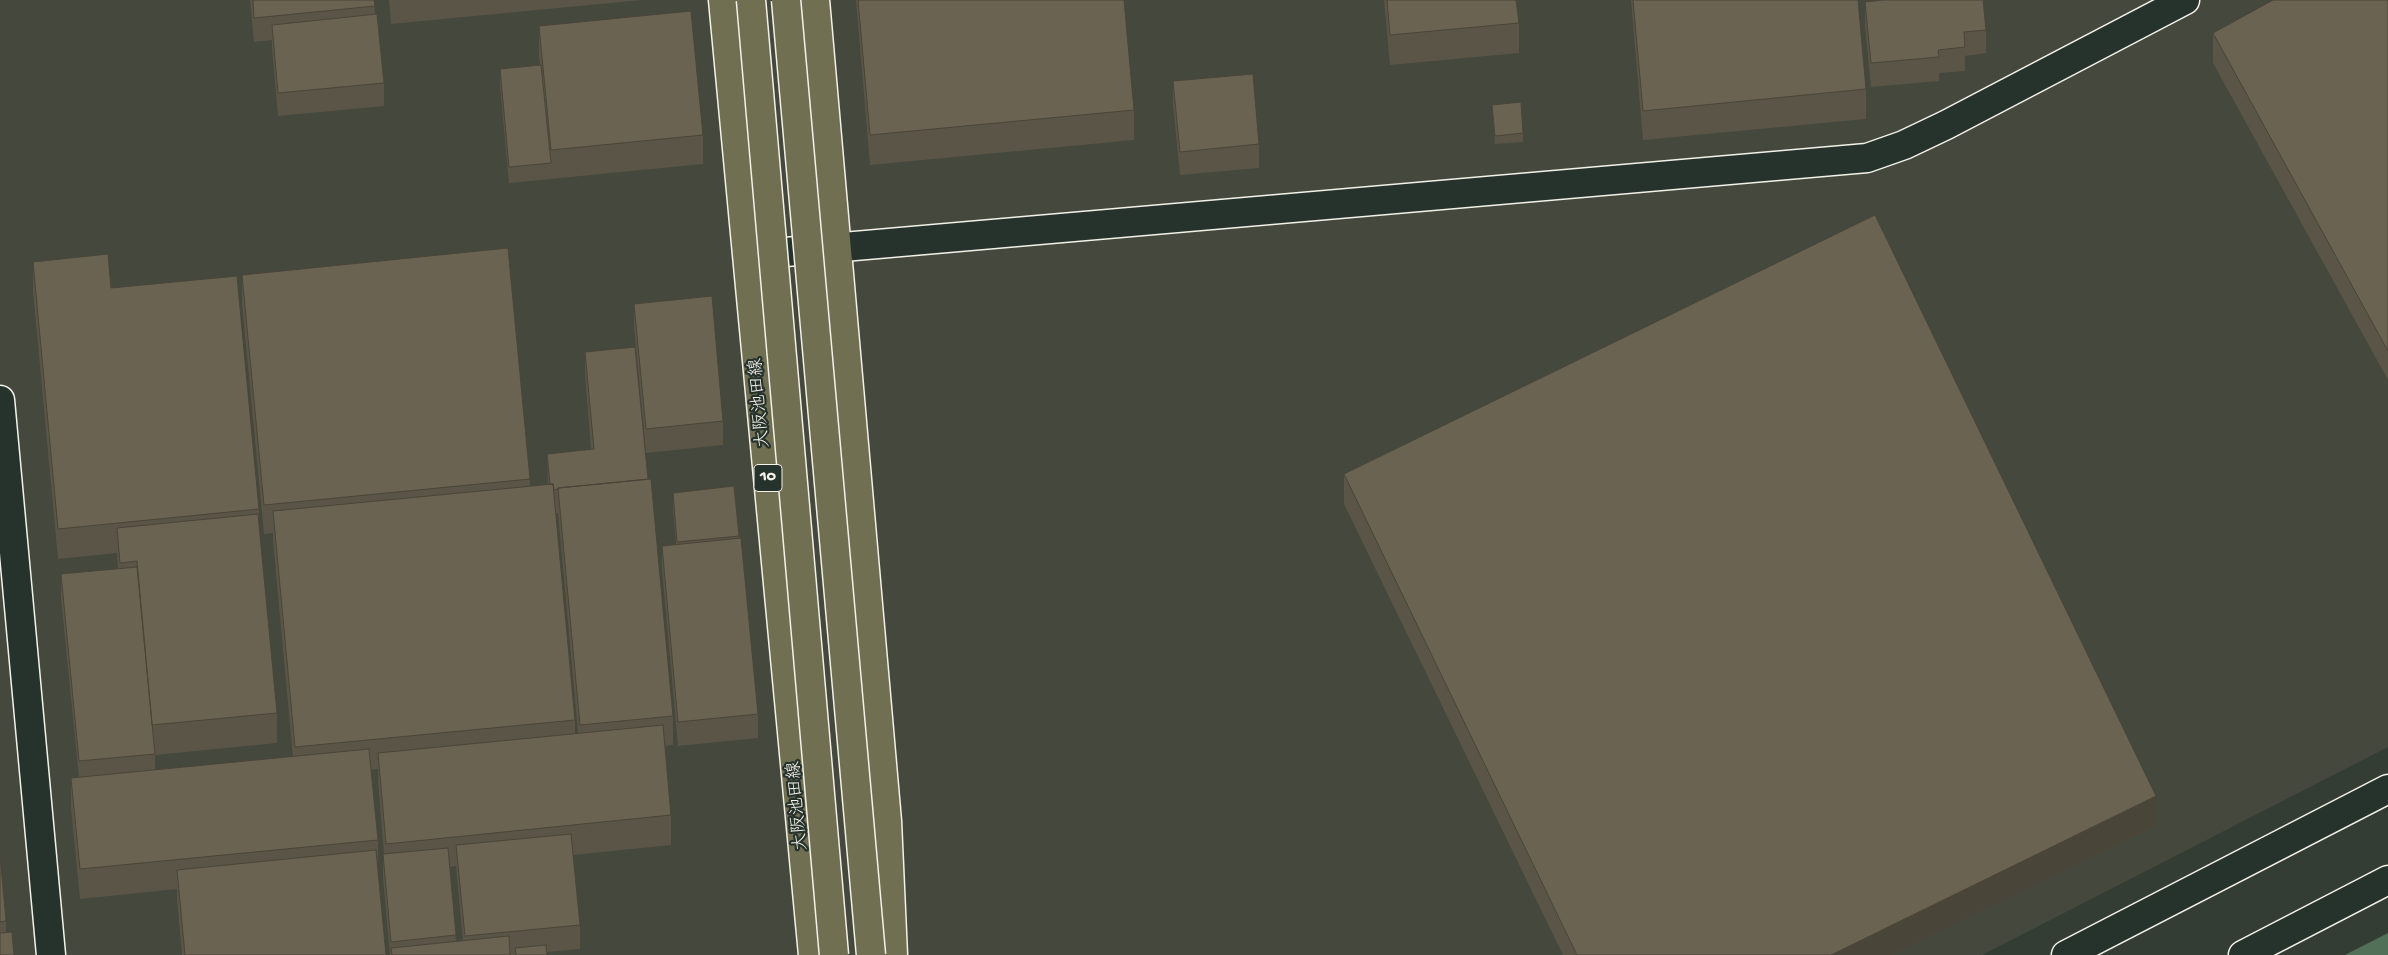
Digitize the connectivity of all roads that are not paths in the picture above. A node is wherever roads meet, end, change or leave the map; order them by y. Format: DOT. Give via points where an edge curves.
graph roads {
  1 [pos="723,0"];
  2 [pos="751,0"];
  3 [pos="786,0"];
  4 [pos="815,0"];
  5 [pos="2185,0"];
  6 [pos="837,247"];
  7 [pos="747,256"];
  8 [pos="0,400"];
  9 [pos="2388,788"];
  10 [pos="887,821"];
  11 [pos="2388,880"];
  12 [pos="51,955"];
  13 [pos="813,955"];
  14 [pos="834,955"];
  15 [pos="871,955"];
  16 [pos="893,955"];
  17 [pos="900,955"];
  18 [pos="2066,955"];
  19 [pos="2243,955"];
  1 -- 7 [label="main road, 大阪池田線 / 10"];
  2 -- 14 [label="main road, bridge"];
  3 -- 15 [label="main road, bridge"];
  4 -- 6 [label="main road"];
  5 -- 6 [label="street" via="1946,125 1867,158"];
  6 -- 7 [label="street"];
  6 -- 10 [label="main road"];
  7 -- 13 [label="main road, 大阪池田線 / 10"];
  8 -- 12 [label="street"];
  9 -- 18 [label="street"];
  10 -- 16 [label="main road"];
  10 -- 17 [label="street"];
  11 -- 19 [label="street"];
}
